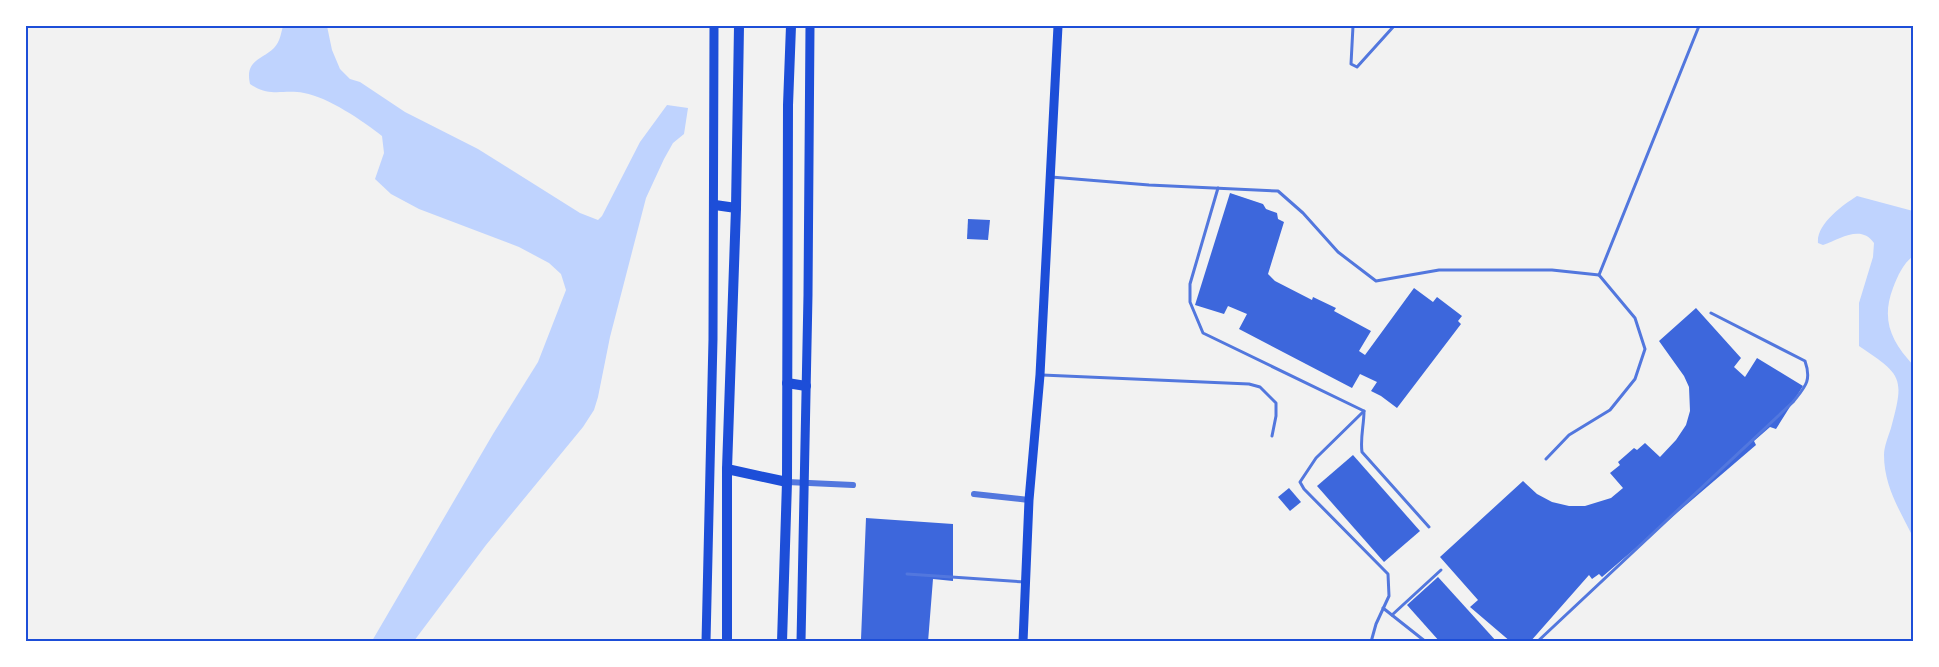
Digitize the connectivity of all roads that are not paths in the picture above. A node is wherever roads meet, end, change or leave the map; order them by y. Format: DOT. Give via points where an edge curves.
graph roads {
  1 [pos="714,26"];
  2 [pos="739,26"];
  3 [pos="791,26"];
  4 [pos="810,26"];
  5 [pos="1058,26"];
  6 [pos="1353,26"];
  7 [pos="1394,26"];
  8 [pos="1699,26"];
  9 [pos="1050,177"];
  10 [pos="1218,188"];
  11 [pos="714,205"];
  12 [pos="736,208"];
  13 [pos="1599,275"];
  14 [pos="1712,313"];
  15 [pos="1040,375"];
  16 [pos="787,383"];
  17 [pos="806,386"];
  18 [pos="1364,411"];
  19 [pos="1272,436"];
  20 [pos="1546,459"];
  21 [pos="727,469"];
  22 [pos="787,482"];
  23 [pos="805,483"];
  24 [pos="853,485"];
  25 [pos="974,494"];
  26 [pos="1029,500"];
  27 [pos="1429,527"];
  28 [pos="1441,570"];
  29 [pos="907,574"];
  30 [pos="1027,582"];
  31 [pos="1383,608"];
  32 [pos="1392,615"];
  33 [pos="706,642"];
  34 [pos="727,642"];
  35 [pos="782,642"];
  36 [pos="801,642"];
  37 [pos="1023,642"];
  38 [pos="1371,642"];
  39 [pos="1426,642"];
  40 [pos="1537,642"];
  1 -- 11 [label="main road"];
  2 -- 12 [label="main road"];
  3 -- 16 [label="main road"];
  4 -- 17 [label="main road"];
  5 -- 9 [label="main road"];
  6 -- 7 [label="lane" via="1351,64 1357,67"];
  8 -- 13 [label="lane"];
  9 -- 10 [label="lane"];
  9 -- 15 [label="main road"];
  10 -- 13 [label="lane" via="1278,191 1338,252 1376,281 1439,270 1552,270"];
  10 -- 18 [label="lane" via="1190,284 1190,302 1203,333"];
  11 -- 12 [label="main road"];
  11 -- 33 [label="main road"];
  12 -- 21 [label="main road"];
  13 -- 20 [label="lane" via="1635,318 1645,349 1635,379 1610,410 1569,435"];
  14 -- 40 [label="lane" via="1805,361 1807,384 1793,402"];
  15 -- 19 [label="lane" via="1249,384 1260,387 1276,403"];
  15 -- 26 [label="main road"];
  16 -- 17 [label="main road"];
  16 -- 22 [label="main road"];
  17 -- 23 [label="main road"];
  18 -- 27 [label="lane" via="1362,452"];
  18 -- 31 [label="lane" via="1316,458 1300,482 1388,574 1389,596"];
  21 -- 22 [label="main road"];
  21 -- 34 [label="main road"];
  22 -- 23 [label="street"];
  22 -- 35 [label="main road"];
  23 -- 24 [label="street"];
  23 -- 36 [label="main road"];
  25 -- 26 [label="street"];
  26 -- 30 [label="main road"];
  28 -- 32 [label="lane"];
  29 -- 30 [label="lane"];
  30 -- 37 [label="main road"];
  31 -- 32 [label="lane"];
  31 -- 38 [label="lane"];
  32 -- 39 [label="lane"];
}
